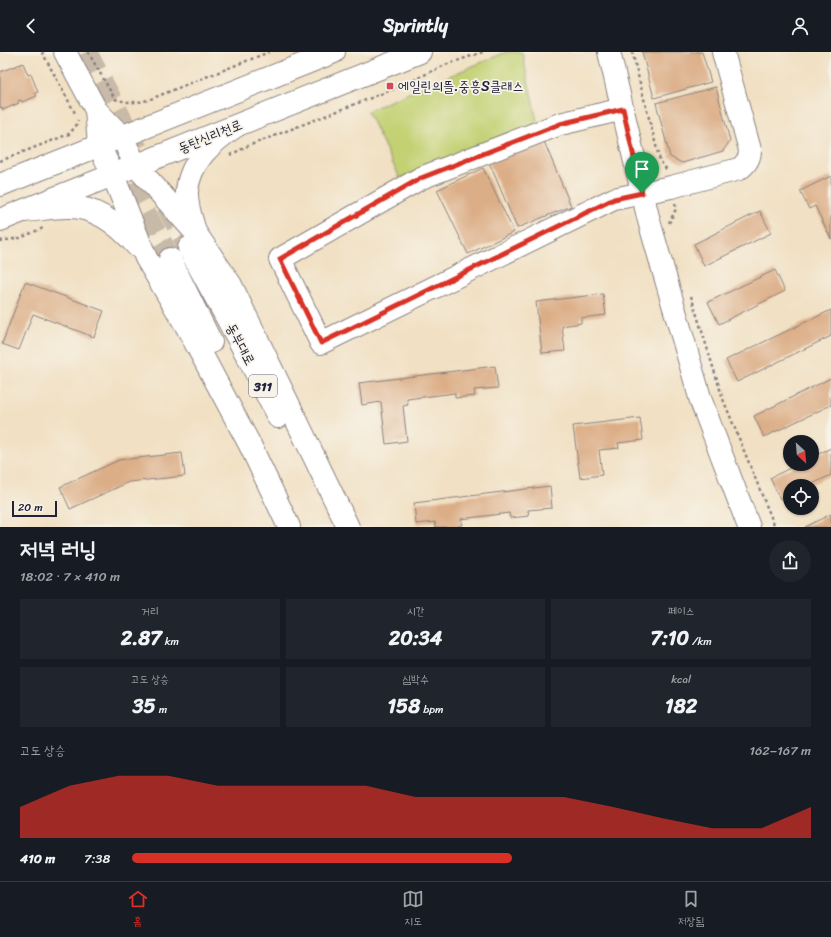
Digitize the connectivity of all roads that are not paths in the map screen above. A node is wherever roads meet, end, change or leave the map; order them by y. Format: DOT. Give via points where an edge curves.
graph roads {
  1 [pos="65,52"];
  2 [pos="334,52"];
  3 [pos="420,52"];
  4 [pos="609,52"];
  5 [pos="723,52"];
  6 [pos="623,109"];
  7 [pos="96,110"];
  8 [pos="236,126"];
  9 [pos="122,137"];
  10 [pos="99,145"];
  11 [pos="136,166"];
  12 [pos="113,175"];
  13 [pos="0,185"];
  14 [pos="642,193"];
  15 [pos="24,211"];
  16 [pos="0,220"];
  17 [pos="192,240"];
  18 [pos="146,258"];
  19 [pos="170,259"];
  20 [pos="289,527"];
  21 [pos="303,527"];
  22 [pos="333,527"];
  23 [pos="348,527"];
  24 [pos="749,527"];
  1 -- 7 [label="main road"];
  2 -- 9 [label="main road"];
  3 -- 8 [label="main road, 동탄신리천로"];
  4 -- 6 [label="main road"];
  5 -- 14 [label="main road" via="750,156 738,169"];
  6 -- 14 [label="main road"];
  6 -- 14 [label="main road" via="560,124 421,178 280,259 321,343 614,199"];
  7 -- 9 [label="main road"];
  7 -- 10 [label="main road"];
  8 -- 11 [label="main road, 동탄신리천로"];
  8 -- 17 [label="main road" via="217,139 191,172 187,192"];
  9 -- 10 [label="main road"];
  9 -- 11 [label="main road"];
  10 -- 12 [label="main road"];
  10 -- 13 [label="main road"];
  11 -- 12 [label="main road, 동탄신리천로"];
  11 -- 17 [label="main road"];
  12 -- 15 [label="main road, 동탄신리천로"];
  12 -- 18 [label="main road"];
  14 -- 24 [label="main road" via="701,401"];
  15 -- 16 [label="main road, 동탄신리천로"];
  15 -- 18 [label="main road" via="68,207 91,210 113,222"];
  17 -- 22 [label="main road, 동부대로 / 311"];
  17 -- 23 [label="main road" via="231,285"];
  18 -- 20 [label="main road" via="239,424"];
  19 -- 21 [label="main road, 동부대로 / 311"];
}
